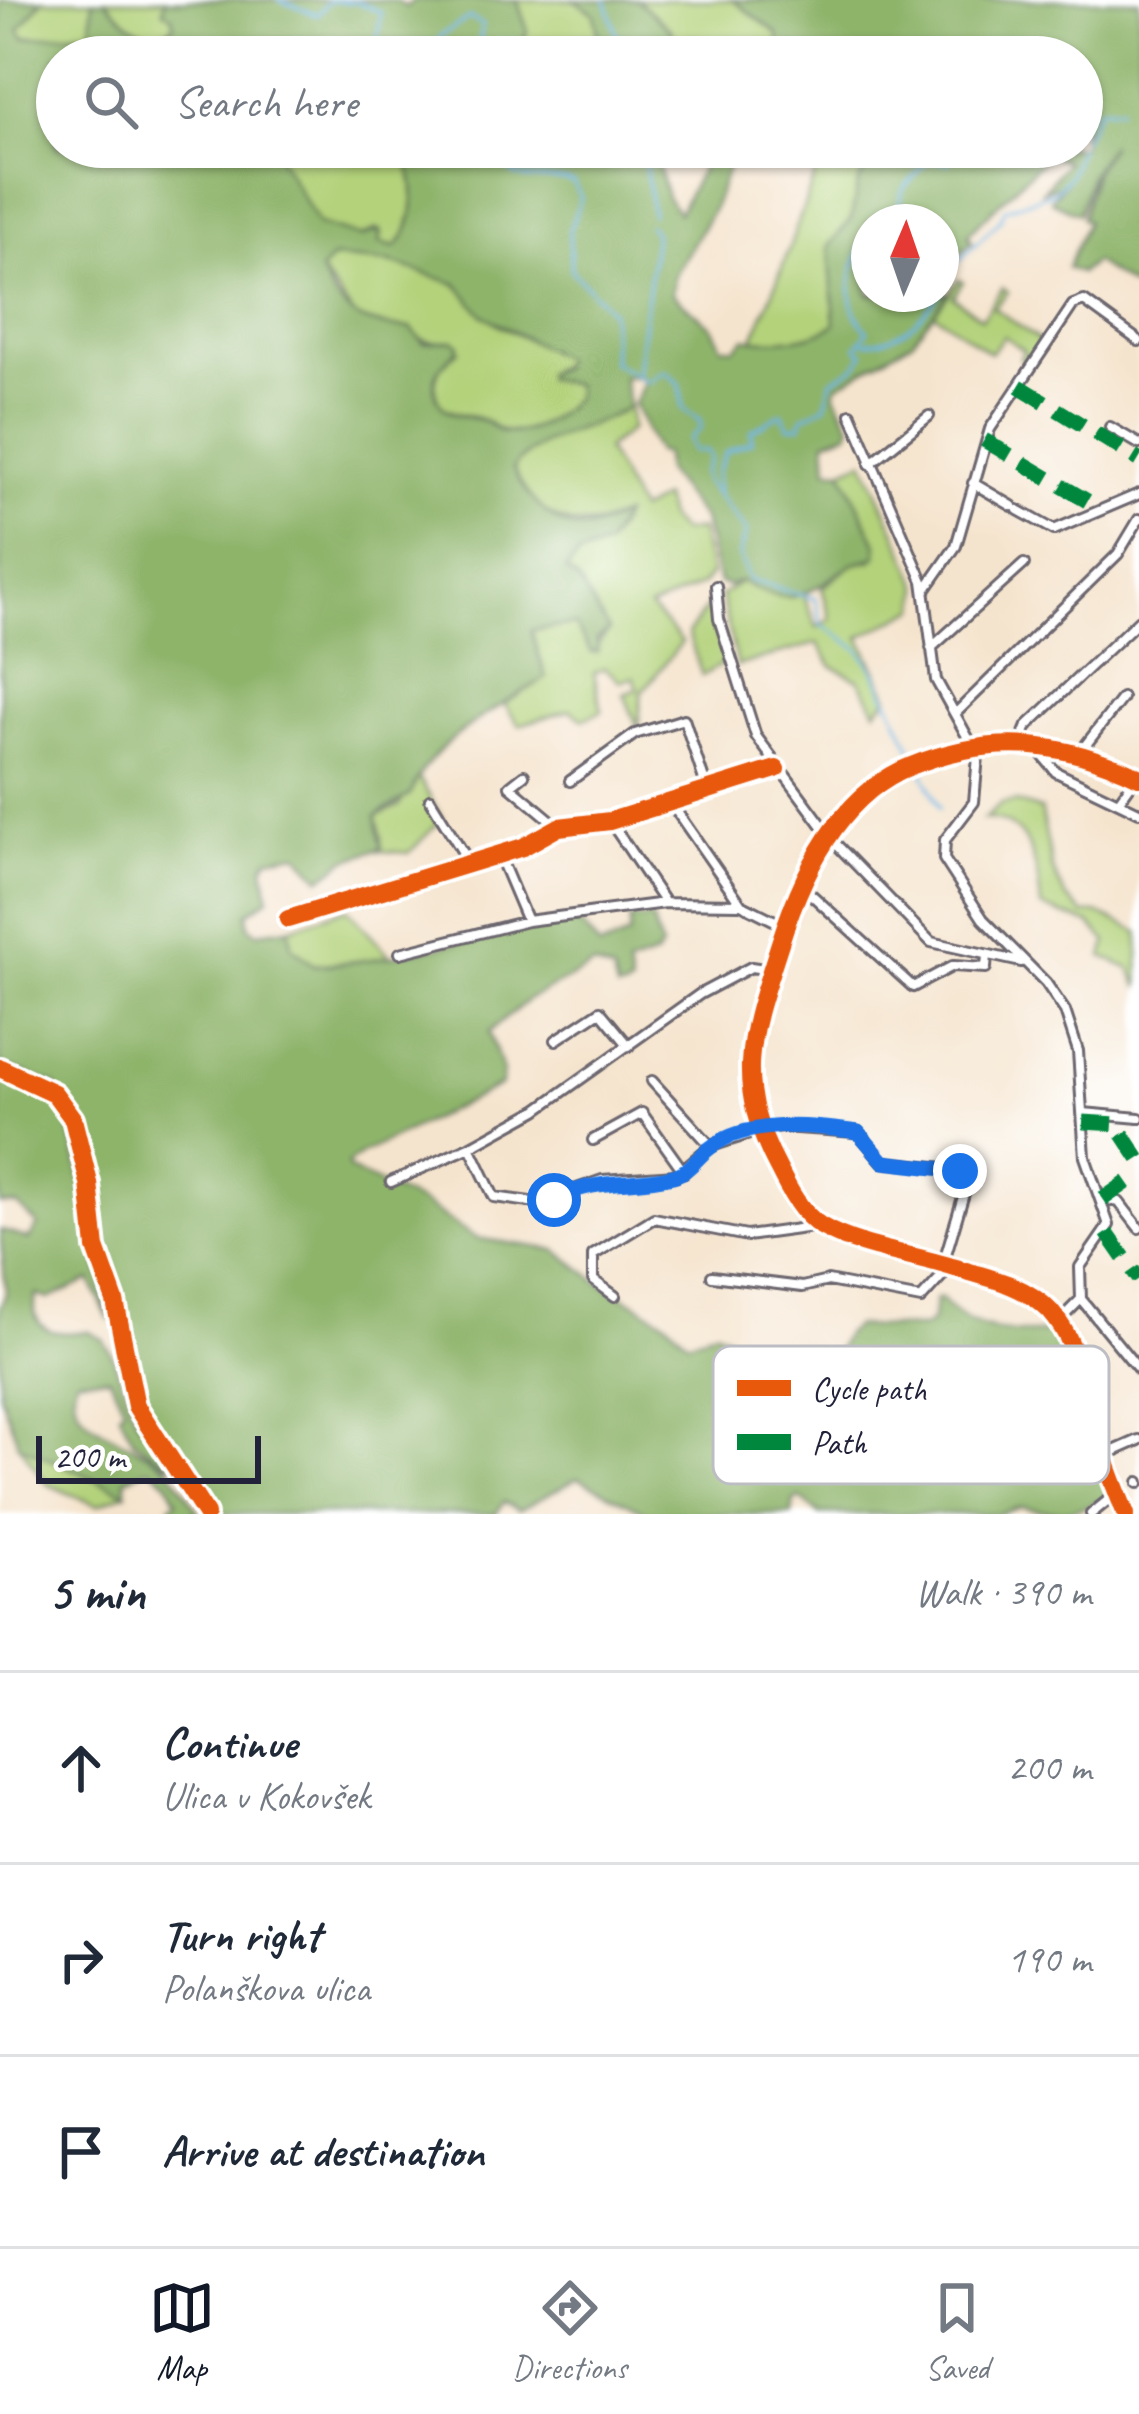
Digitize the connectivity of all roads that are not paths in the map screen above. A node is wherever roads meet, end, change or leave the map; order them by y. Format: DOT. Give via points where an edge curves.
graph roads {
  1 [pos="1139,341"];
  2 [pos="851,414"];
  3 [pos="929,416"];
  4 [pos="1110,427"];
  5 [pos="1139,444"];
  6 [pos="870,464"];
  7 [pos="973,484"];
  8 [pos="1139,494"];
  9 [pos="1139,519"];
  10 [pos="1024,564"];
  11 [pos="716,586"];
  12 [pos="926,590"];
  13 [pos="1139,620"];
  14 [pos="930,648"];
  15 [pos="1122,698"];
  16 [pos="957,712"];
  17 [pos="1034,743"];
  18 [pos="1019,744"];
  19 [pos="976,751"];
  20 [pos="1081,752"];
  21 [pos="776,769"];
  22 [pos="524,775"];
  23 [pos="1138,775"];
  24 [pos="570,782"];
  25 [pos="707,789"];
  26 [pos="430,799"];
  27 [pos="1119,801"];
  28 [pos="670,802"];
  29 [pos="1139,812"];
  30 [pos="610,821"];
  31 [pos="559,827"];
  32 [pos="830,834"];
  33 [pos="499,855"];
  34 [pos="470,864"];
  35 [pos="803,887"];
  36 [pos="665,903"];
  37 [pos="741,904"];
  38 [pos="288,919"];
  39 [pos="526,921"];
  40 [pos="785,926"];
  41 [pos="400,952"];
  42 [pos="987,955"];
  43 [pos="1022,962"];
  44 [pos="771,970"];
  45 [pos="556,1040"];
  46 [pos="628,1046"];
  47 [pos="0,1068"];
  48 [pos="652,1081"];
  49 [pos="1083,1113"];
  50 [pos="1139,1118"];
  51 [pos="758,1131"];
  52 [pos="593,1140"];
  53 [pos="711,1146"];
  54 [pos="470,1147"];
  55 [pos="685,1172"];
  56 [pos="391,1182"];
  57 [pos="1103,1199"];
  58 [pos="822,1226"];
  59 [pos="1139,1228"];
  60 [pos="947,1265"];
  61 [pos="712,1276"];
  62 [pos="615,1296"];
  63 [pos="1081,1299"];
  64 [pos="1058,1322"];
  65 [pos="1073,1346"];
  66 [pos="1139,1370"];
  67 [pos="1139,1440"];
  68 [pos="1109,1453"];
  69 [pos="1109,1468"];
  70 [pos="1117,1493"];
  71 [pos="206,1514"];
  72 [pos="1091,1514"];
  73 [pos="1126,1514"];
  1 -- 7 [label="street" via="1076,302 990,429"];
  2 -- 6 [label="street"];
  3 -- 6 [label="street"];
  4 -- 5 [label="street"];
  6 -- 12 [label="street"];
  7 -- 8 [label="street" via="1054,530"];
  7 -- 12 [label="street" via="956,546"];
  9 -- 16 [label="street" via="1118,554"];
  10 -- 14 [label="street"];
  11 -- 21 [label="street" via="744,704"];
  12 -- 14 [label="street"];
  13 -- 18 [label="street" via="1028,726"];
  14 -- 16 [label="street" via="936,680"];
  15 -- 20 [label="street"];
  16 -- 19 [label="street"];
  17 -- 18 [label="street"];
  17 -- 20 [label="street"];
  17 -- 27 [label="street" via="1056,772"];
  18 -- 19 [label="street"];
  19 -- 32 [label="street" via="918,763 865,792"];
  19 -- 43 [label="street" via="976,797 945,840 944,859"];
  20 -- 23 [label="street"];
  21 -- 25 [label="street"];
  21 -- 32 [label="street"];
  22 -- 31 [label="street" via="510,786"];
  23 -- 27 [label="street"];
  24 -- 25 [label="street" via="635,734 684,719"];
  25 -- 28 [label="street"];
  26 -- 34 [label="street"];
  27 -- 29 [label="street"];
  28 -- 30 [label="street"];
  28 -- 37 [label="street"];
  30 -- 31 [label="street"];
  30 -- 36 [label="street"];
  31 -- 33 [label="street"];
  32 -- 35 [label="street"];
  32 -- 42 [label="street" via="919,932"];
  33 -- 34 [label="street"];
  33 -- 39 [label="street"];
  34 -- 38 [label="street"];
  35 -- 40 [label="street"];
  35 -- 42 [label="street" via="913,988 952,966 986,968"];
  36 -- 37 [label="street"];
  36 -- 39 [label="street"];
  37 -- 40 [label="street"];
  39 -- 41 [label="street"];
  40 -- 44 [label="street"];
  42 -- 43 [label="street"];
  43 -- 49 [label="street" via="1046,982 1075,1035"];
  44 -- 46 [label="street" via="751,967 721,982"];
  44 -- 51 [label="street" via="748,1054"];
  45 -- 46 [label="street" via="600,1010"];
  46 -- 54 [label="street"];
  47 -- 71 [label="street" via="54,1094 73,1118 136,1406"];
  48 -- 53 [label="street"];
  49 -- 50 [label="street"];
  49 -- 57 [label="street" via="1085,1157"];
  51 -- 53 [label="street"];
  51 -- 58 [label="street" via="792,1195"];
  51 -- 60 [label="street" via="858,1132 884,1162 960,1171 966,1187"];
  52 -- 55 [label="street" via="642,1113"];
  53 -- 55 [label="street"];
  54 -- 55 [label="street" via="487,1191 505,1201 537,1203 602,1180"];
  54 -- 56 [label="street"];
  57 -- 59 [label="street" via="1119,1202"];
  57 -- 63 [label="street" via="1107,1233 1080,1268"];
  58 -- 60 [label="street"];
  58 -- 62 [label="street" via="747,1236 654,1218 593,1255 593,1280"];
  60 -- 61 [label="street" via="921,1299 828,1281 802,1288"];
  60 -- 64 [label="street" via="1022,1289"];
  63 -- 64 [label="street"];
  63 -- 66 [label="street"];
  64 -- 65 [label="street"];
  67 -- 68 [label="street"];
  69 -- 70 [label="street"];
  70 -- 72 [label="street"];
  70 -- 73 [label="street"];
}
